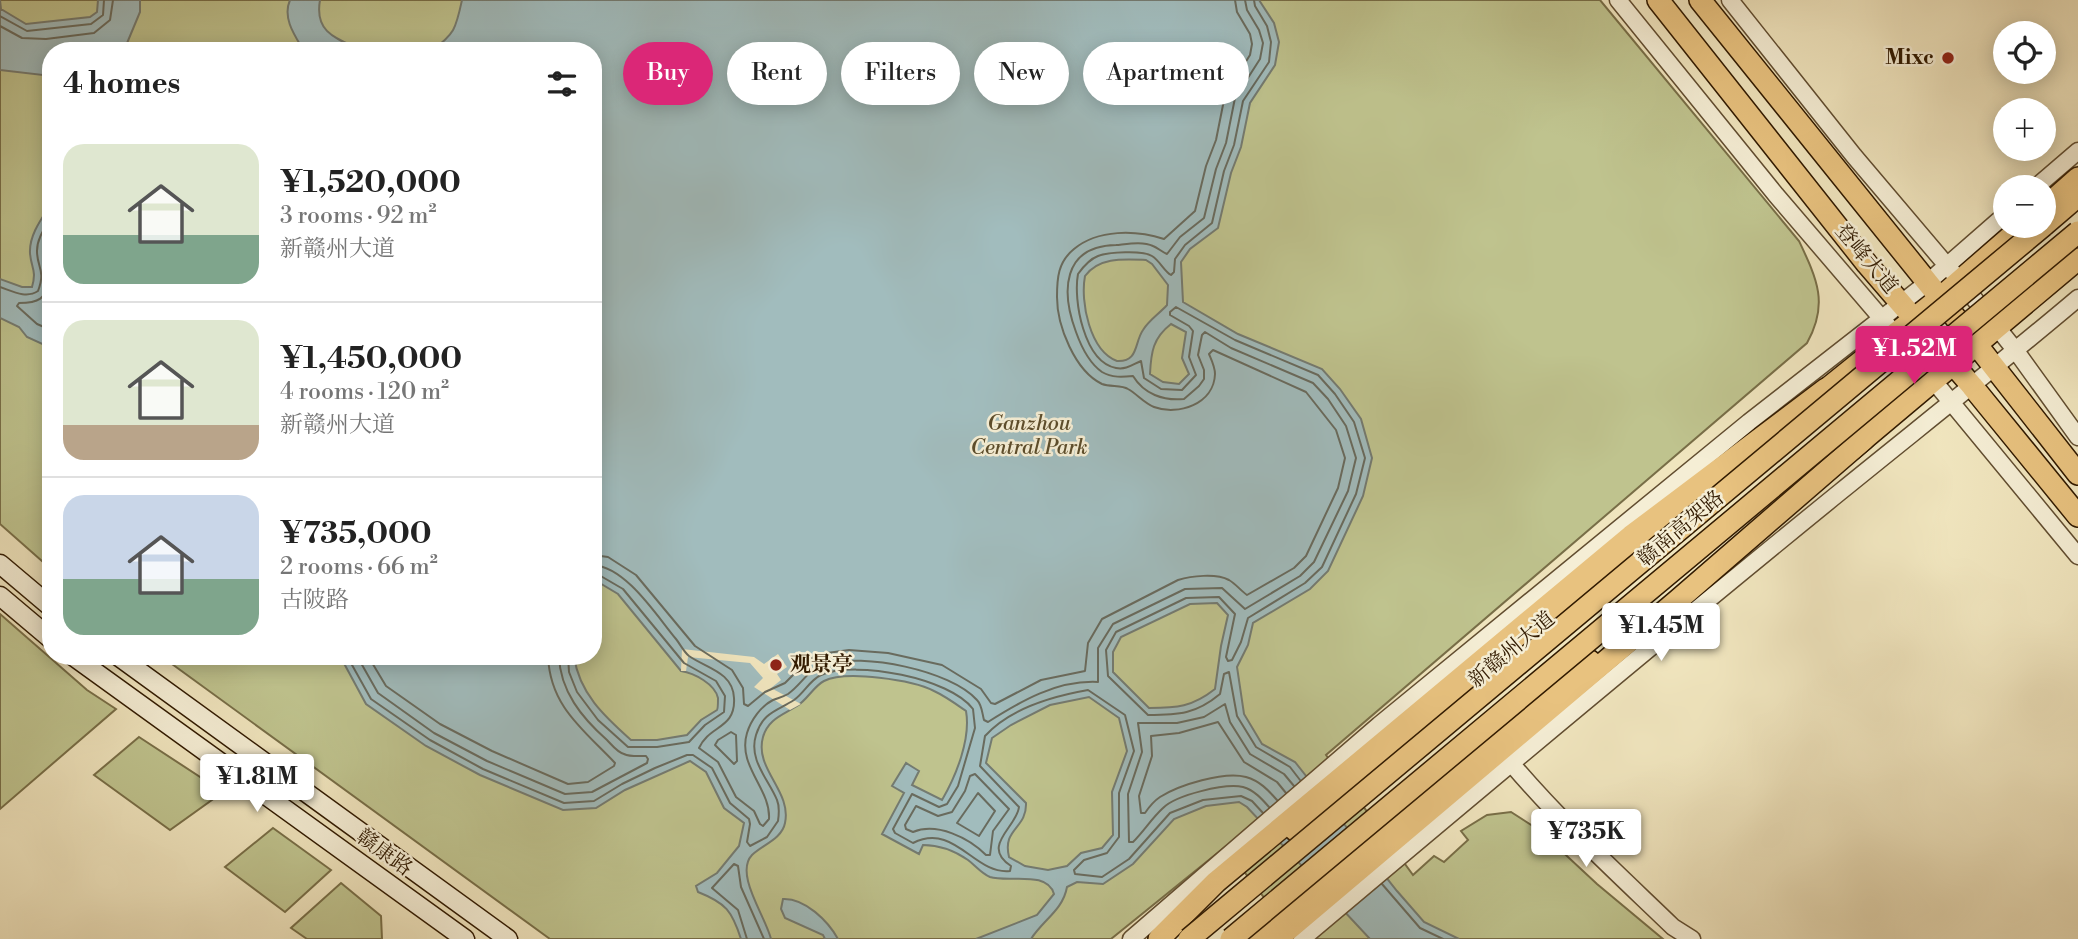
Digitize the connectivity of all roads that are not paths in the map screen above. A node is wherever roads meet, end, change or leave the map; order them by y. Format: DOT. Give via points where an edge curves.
graph roads {
  1 [pos="1618,0"];
  2 [pos="1658,0"];
  3 [pos="1700,0"];
  4 [pos="1730,0"];
  5 [pos="2078,151"];
  6 [pos="2050,175"];
  7 [pos="2078,178"];
  8 [pos="2078,196"];
  9 [pos="2056,197"];
  10 [pos="2056,215"];
  11 [pos="1993,228"];
  12 [pos="2078,232"];
  13 [pos="2005,238"];
  14 [pos="2028,238"];
  15 [pos="2078,259"];
  16 [pos="1953,273"];
  17 [pos="1934,290"];
  18 [pos="2078,298"];
  19 [pos="1909,310"];
  20 [pos="1889,326"];
  21 [pos="1996,327"];
  22 [pos="1974,344"];
  23 [pos="2016,351"];
  24 [pos="1952,363"];
  25 [pos="1994,368"];
  26 [pos="1934,380"];
  27 [pos="1972,386"];
  28 [pos="1826,389"];
  29 [pos="1951,402"];
  30 [pos="2078,437"];
  31 [pos="1864,439"];
  32 [pos="2078,474"];
  33 [pos="2078,516"];
  34 [pos="2078,555"];
  35 [pos="0,564"];
  36 [pos="0,596"];
  37 [pos="42,599"];
  38 [pos="42,631"];
  39 [pos="85,665"];
  40 [pos="130,665"];
  41 [pos="1511,763"];
  42 [pos="1216,881"];
  43 [pos="496,936"];
  44 [pos="1265,937"];
  45 [pos="465,939"];
  46 [pos="1131,939"];
  47 [pos="1160,939"];
  48 [pos="1189,939"];
  49 [pos="1231,939"];
  50 [pos="1302,939"];
  51 [pos="1692,939"];
  1 -- 20 [label="street"];
  2 -- 19 [label="main road, 登峰大道" via="1867,264"];
  3 -- 17 [label="main road, 登峰大道"];
  4 -- 16 [label="street"];
  5 -- 6 [label="street"];
  7 -- 9 [label="main road"];
  8 -- 10 [label="main road, 赣南高架路"];
  11 -- 16 [label="street"];
  12 -- 49 [label="main road, 赣南高架路, bridge"];
  13 -- 16 [label="main road, 新赣州大道"];
  14 -- 48 [label="main road, 赣南高架路, bridge"];
  15 -- 21 [label="main road"];
  16 -- 17 [label="main road, 新赣州大道"];
  16 -- 21 [label="street"];
  17 -- 19 [label="main road, 新赣州大道"];
  17 -- 22 [label="main road, 登峰大道"];
  18 -- 23 [label="street"];
  19 -- 20 [label="main road, 新赣州大道"];
  19 -- 24 [label="main road, 登峰大道"];
  20 -- 26 [label="street"];
  20 -- 28 [label="main road, 新赣州大道"];
  20 -- 42 [label="street" via="1738,431 1379,725"];
  21 -- 22 [label="main road"];
  21 -- 23 [label="street"];
  22 -- 24 [label="main road"];
  22 -- 25 [label="main road, 登峰大道"];
  23 -- 25 [label="street"];
  23 -- 30 [label="street"];
  24 -- 26 [label="main road"];
  24 -- 27 [label="main road, 登峰大道"];
  25 -- 27 [label="street"];
  25 -- 32 [label="main road, 登峰大道"];
  26 -- 29 [label="street"];
  26 -- 31 [label="main road"];
  27 -- 29 [label="street"];
  27 -- 33 [label="main road, 登峰大道"];
  28 -- 42 [label="main road, 新赣州大道" via="1399,744"];
  28 -- 47 [label="main road" via="1631,536 1216,881"];
  29 -- 34 [label="street"];
  29 -- 41 [label="street"];
  31 -- 44 [label="main road" via="1678,600"];
  31 -- 44 [label="main road" via="1439,784"];
  35 -- 37 [label="main road"];
  36 -- 38 [label="main road"];
  39 -- 45 [label="main road, 赣康路"];
  40 -- 43 [label="main road, 赣康路"];
  41 -- 50 [label="street"];
  41 -- 51 [label="street" via="1585,842 1673,927"];
  42 -- 46 [label="street"];
  42 -- 47 [label="main road, 新赣州大道"];
}
